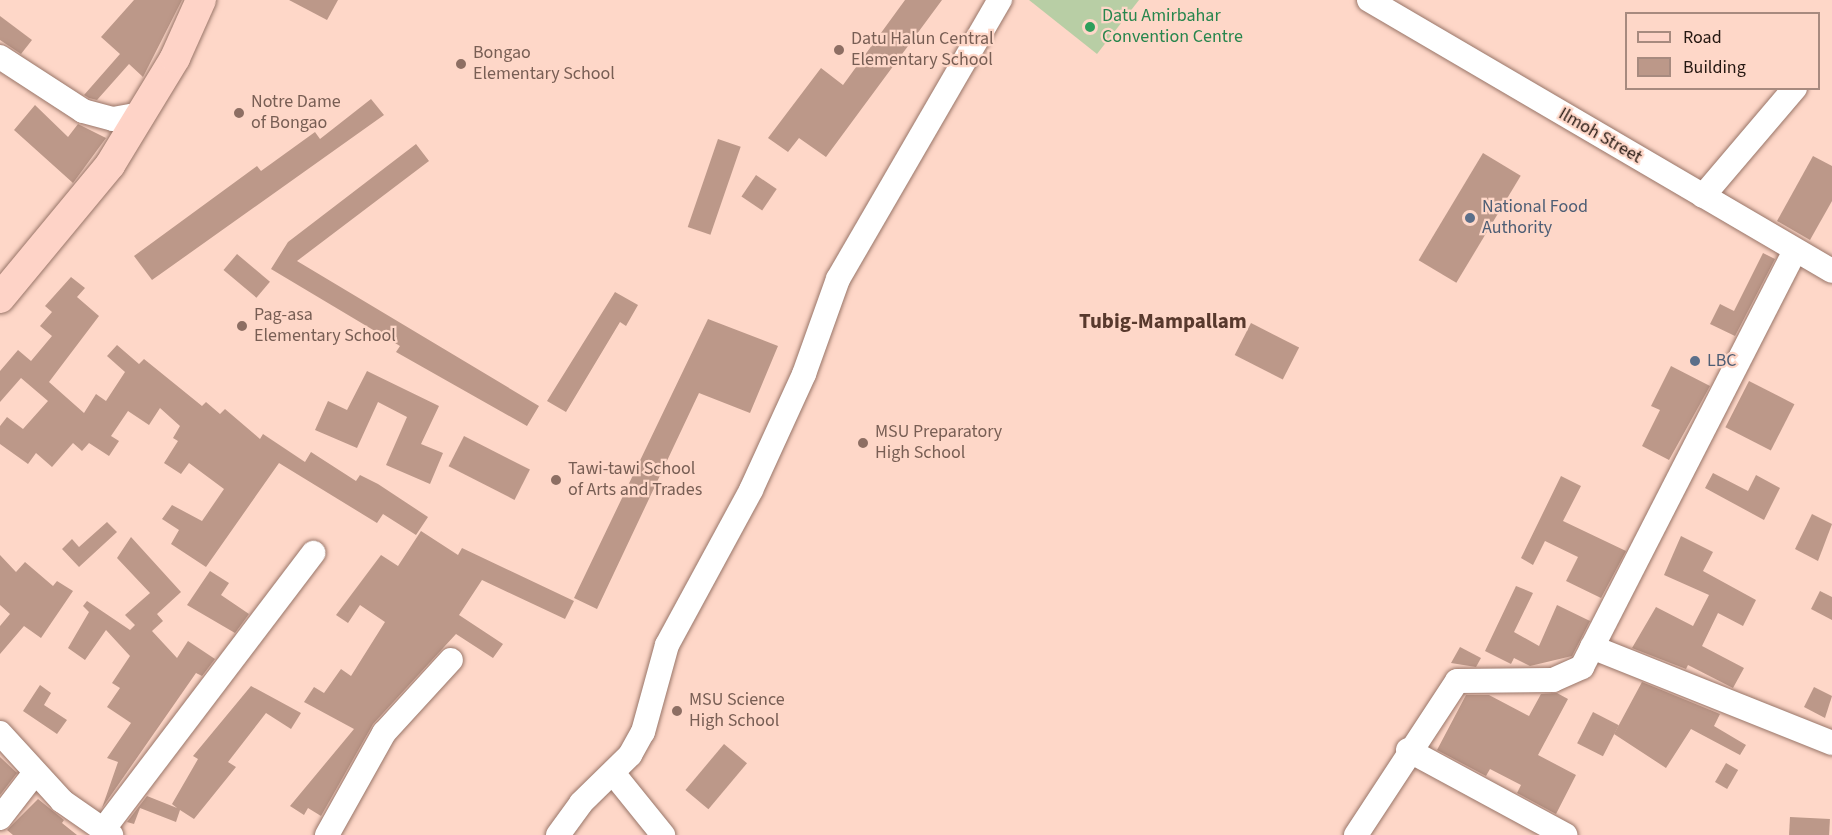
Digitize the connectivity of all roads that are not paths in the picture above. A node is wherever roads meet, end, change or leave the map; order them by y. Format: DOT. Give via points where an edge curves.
graph roads {
  1 [pos="201,0"];
  2 [pos="1000,0"];
  3 [pos="1369,0"];
  4 [pos="0,57"];
  5 [pos="1793,90"];
  6 [pos="141,114"];
  7 [pos="1703,196"];
  8 [pos="1795,251"];
  9 [pos="1832,271"];
  10 [pos="0,298"];
  11 [pos="313,553"];
  12 [pos="1592,647"];
  13 [pos="451,660"];
  14 [pos="0,733"];
  15 [pos="1832,743"];
  16 [pos="1408,750"];
  17 [pos="613,773"];
  18 [pos="34,774"];
  19 [pos="0,818"];
  20 [pos="107,833"];
  21 [pos="327,835"];
  22 [pos="558,835"];
  23 [pos="663,835"];
  24 [pos="1356,835"];
  25 [pos="1565,835"];
  1 -- 6 [label="main road" via="175,58"];
  2 -- 17 [label="street" via="838,279 804,374 751,490 667,645 643,732"];
  3 -- 7 [label="street, Ilmoh Street"];
  4 -- 6 [label="street" via="82,111 113,119"];
  5 -- 7 [label="street"];
  6 -- 10 [label="main road" via="110,165"];
  7 -- 8 [label="street, Ilmoh Street"];
  8 -- 9 [label="street, Ilmoh Street"];
  8 -- 12 [label="street"];
  11 -- 20 [label="street"];
  12 -- 15 [label="street"];
  12 -- 16 [label="street" via="1582,667 1565,678 1457,681"];
  13 -- 21 [label="street" via="384,733"];
  14 -- 18 [label="street"];
  16 -- 24 [label="street"];
  16 -- 25 [label="street"];
  17 -- 22 [label="street" via="581,803"];
  17 -- 23 [label="street"];
  18 -- 19 [label="street"];
  18 -- 20 [label="street"];
}
